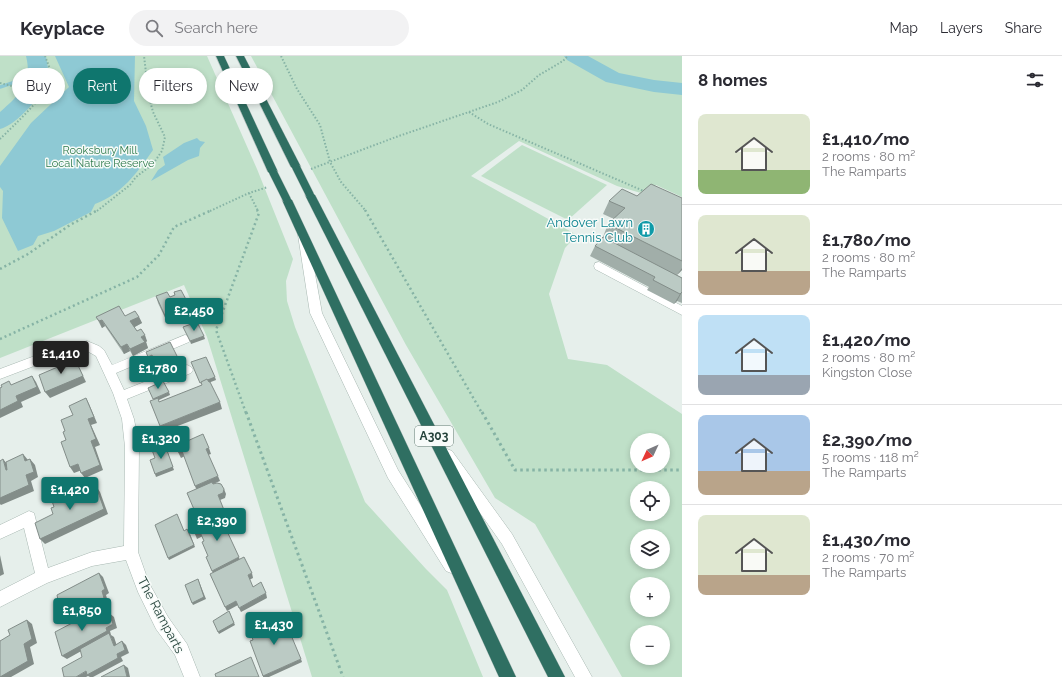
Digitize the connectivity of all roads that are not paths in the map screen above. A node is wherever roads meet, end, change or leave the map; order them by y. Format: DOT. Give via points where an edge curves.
graph roads {
  1 [pos="220,56"];
  2 [pos="240,56"];
  3 [pos="302,235"];
  4 [pos="599,266"];
  5 [pos="682,311"];
  6 [pos="185,339"];
  7 [pos="187,370"];
  8 [pos="109,371"];
  9 [pos="0,374"];
  10 [pos="120,397"];
  11 [pos="434,436"];
  12 [pos="0,532"];
  13 [pos="131,552"];
  14 [pos="43,577"];
  15 [pos="0,599"];
  16 [pos="473,600"];
  17 [pos="192,677"];
  18 [pos="508,677"];
  19 [pos="557,677"];
  20 [pos="584,677"];
  1 -- 3 [label="highway, A303, bridge"];
  2 -- 11 [label="highway, A303, bridge"];
  3 -- 16 [label="highway, A303"];
  3 -- 16 [label="street" via="316,313 392,474"];
  4 -- 5 [label="street"];
  6 -- 8 [label="street"];
  7 -- 10 [label="street"];
  8 -- 9 [label="street, The Ramparts" via="100,353 87,346 40,359"];
  8 -- 10 [label="street, The Ramparts"];
  10 -- 13 [label="street, The Ramparts" via="128,419 132,447"];
  11 -- 19 [label="highway, A303"];
  11 -- 20 [label="street" via="507,539"];
  12 -- 14 [label="street" via="29,518"];
  13 -- 14 [label="street" via="92,560"];
  13 -- 17 [label="street, The Ramparts" via="143,588 162,623 181,650"];
  14 -- 15 [label="street"];
  16 -- 18 [label="highway, A303"];
}
